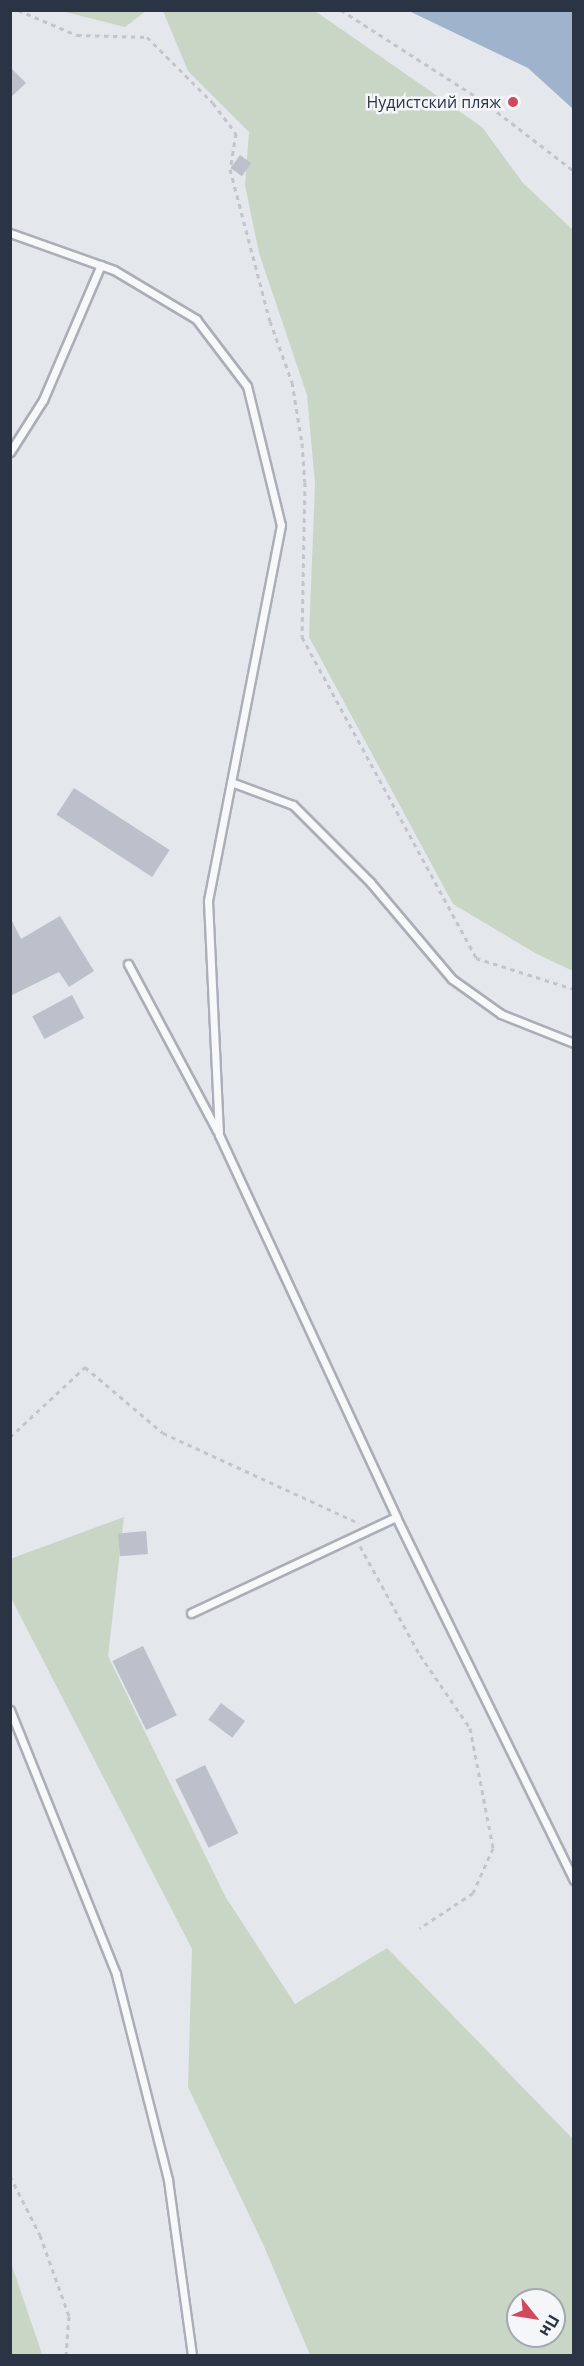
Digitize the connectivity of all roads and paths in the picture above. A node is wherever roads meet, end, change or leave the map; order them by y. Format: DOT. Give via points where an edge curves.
graph roads {
  1 [pos="18,10"];
  2 [pos="340,10"];
  3 [pos="573,171"];
  4 [pos="10,233"];
  5 [pos="101,266"];
  6 [pos="10,452"];
  7 [pos="231,782"];
  8 [pos="128,964"];
  9 [pos="573,990"];
  10 [pos="573,1043"];
  11 [pos="219,1135"];
  12 [pos="10,1437"];
  13 [pos="396,1517"];
  14 [pos="371,1529"];
  15 [pos="355,1536"];
  16 [pos="192,1613"];
  17 [pos="10,1710"];
  18 [pos="573,1880"];
  19 [pos="420,1928"];
  20 [pos="10,2176"];
  21 [pos="66,2355"];
  22 [pos="192,2355"];
  1 -- 9 [label="path" via="77,35 147,37 213,103 236,133 230,169 270,321 292,382 302,443 302,637 476,958"];
  2 -- 3 [label="path" via="483,101"];
  4 -- 5 [label="lane"];
  5 -- 6 [label="lane" via="43,400"];
  5 -- 7 [label="lane" via="196,320 247,386 281,525"];
  7 -- 10 [label="lane" via="293,805 370,882 452,979 501,1014"];
  7 -- 11 [label="lane" via="208,901"];
  8 -- 11 [label="lane"];
  11 -- 13 [label="lane"];
  12 -- 14 [label="path" via="85,1367 163,1433"];
  13 -- 14 [label="lane"];
  13 -- 18 [label="lane"];
  14 -- 15 [label="lane"];
  15 -- 16 [label="lane"];
  15 -- 19 [label="path" via="420,1655 470,1728 493,1848 473,1893"];
  17 -- 22 [label="lane" via="116,1974 168,2180"];
  20 -- 21 [label="path" via="40,2235 69,2316"];
}
